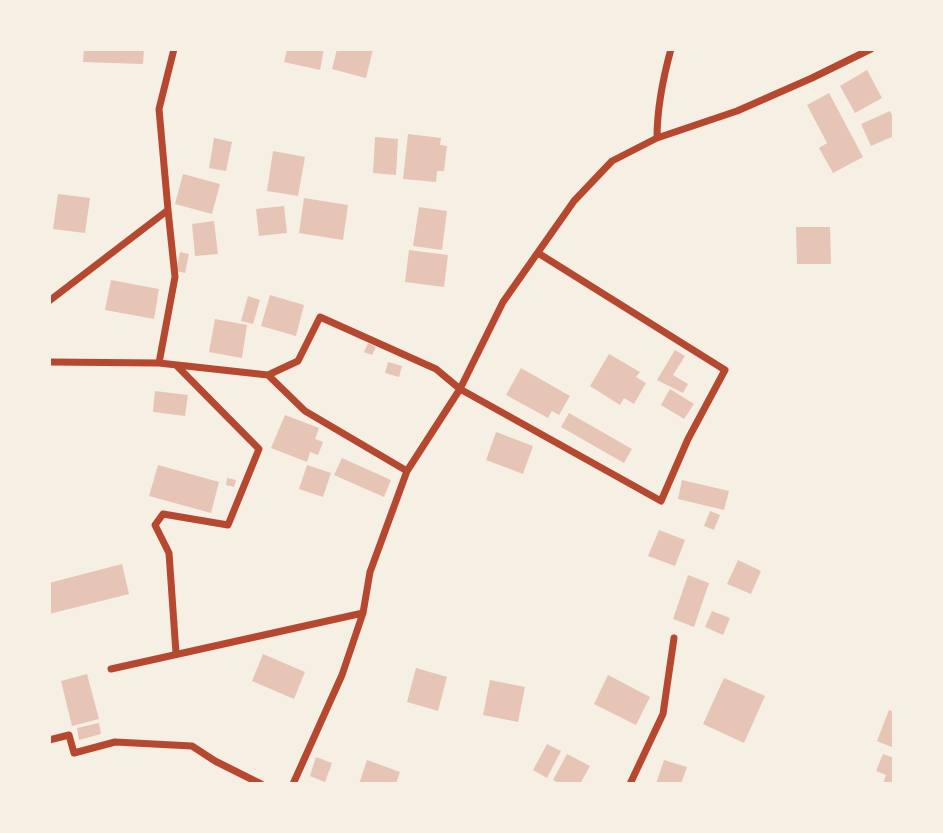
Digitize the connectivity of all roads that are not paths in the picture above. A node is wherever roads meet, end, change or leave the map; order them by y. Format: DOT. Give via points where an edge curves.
graph roads {
  1 [pos="174,49"];
  2 [pos="671,49"];
  3 [pos="871,49"];
  4 [pos="657,138"];
  5 [pos="167,210"];
  6 [pos="538,253"];
  7 [pos="49,301"];
  8 [pos="49,362"];
  9 [pos="159,363"];
  10 [pos="177,365"];
  11 [pos="268,374"];
  12 [pos="460,389"];
  13 [pos="407,471"];
  14 [pos="363,613"];
  15 [pos="674,638"];
  16 [pos="176,653"];
  17 [pos="111,669"];
  18 [pos="49,740"];
  19 [pos="261,784"];
  20 [pos="293,784"];
  21 [pos="630,784"];
  1 -- 5 [label="street" via="159,109"];
  2 -- 4 [label="street" via="657,115"];
  3 -- 4 [label="street" via="737,111"];
  4 -- 6 [label="street" via="612,161 574,201"];
  5 -- 7 [label="street"];
  5 -- 9 [label="street" via="175,277"];
  6 -- 12 [label="street" via="503,302"];
  6 -- 12 [label="street" via="725,370 661,501"];
  8 -- 9 [label="street"];
  9 -- 10 [label="street"];
  10 -- 11 [label="street"];
  10 -- 16 [label="street" via="259,449 228,524 163,514 155,524 169,553"];
  11 -- 12 [label="street" via="298,361 320,317 436,369"];
  11 -- 13 [label="street" via="305,411"];
  12 -- 13 [label="street"];
  13 -- 14 [label="street" via="370,572"];
  14 -- 16 [label="street"];
  14 -- 20 [label="street" via="342,675"];
  15 -- 21 [label="street" via="663,714"];
  16 -- 17 [label="street"];
  18 -- 19 [label="street" via="69,736 74,753 115,743 192,746"];
}
